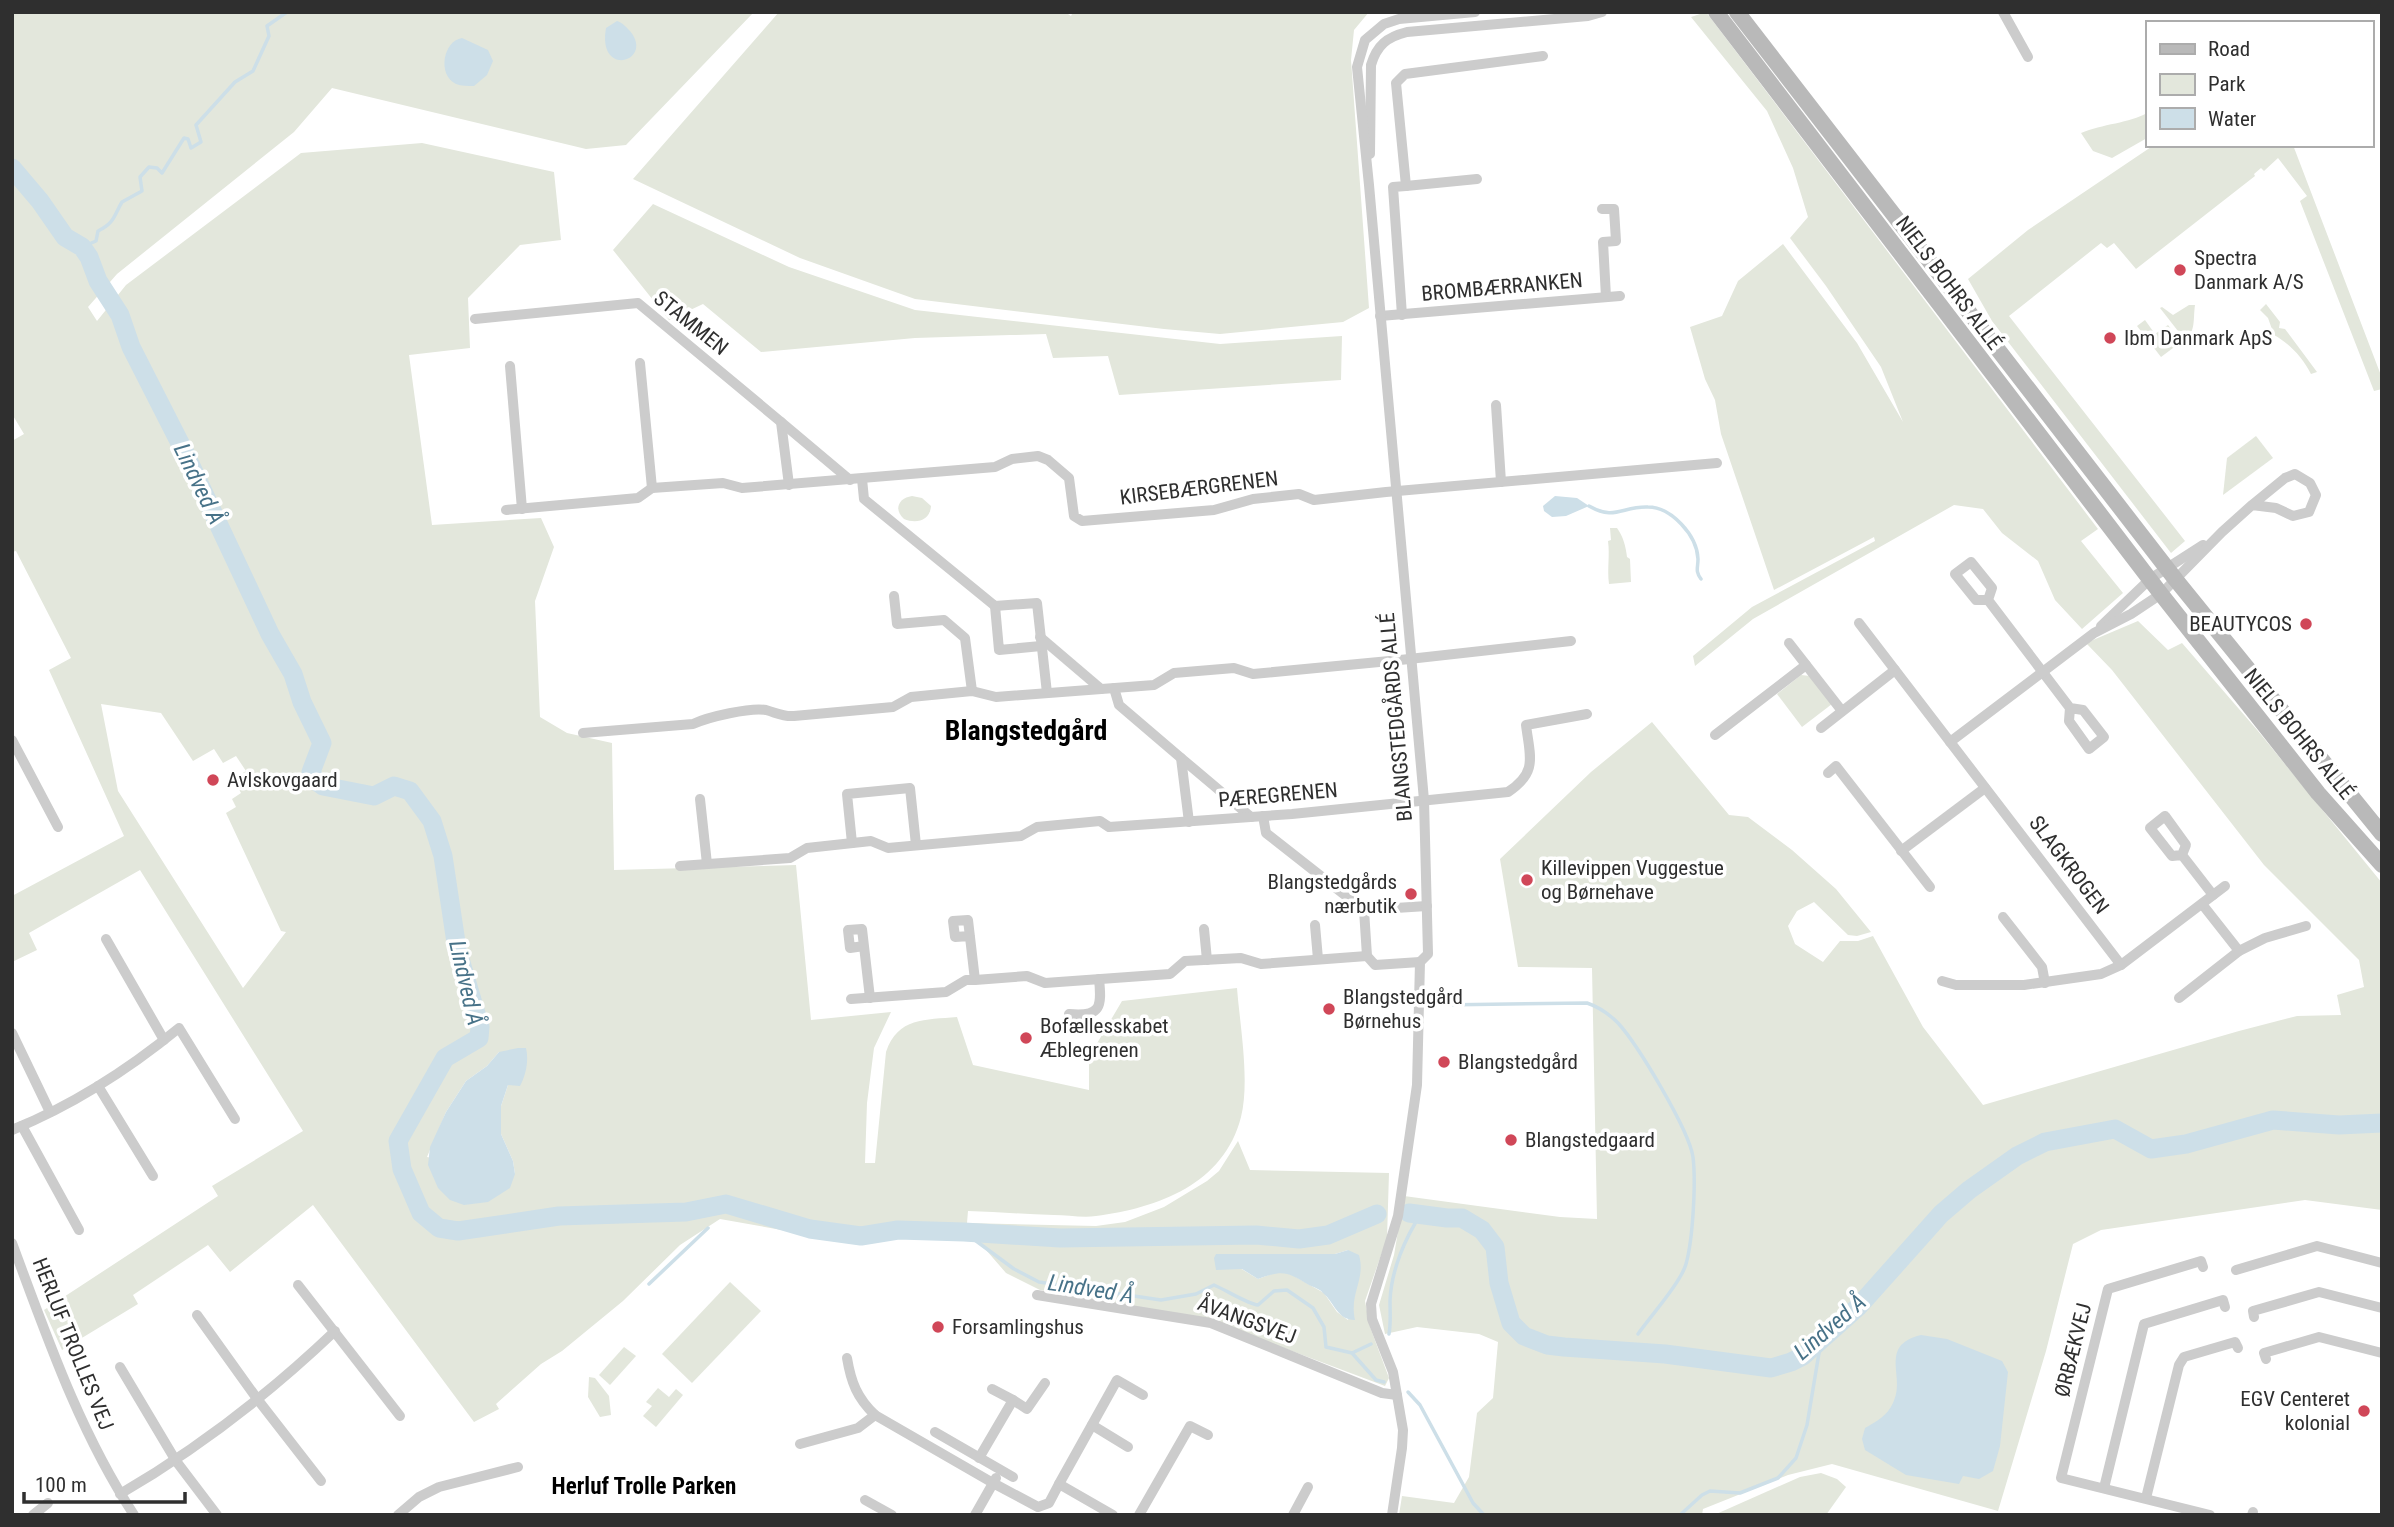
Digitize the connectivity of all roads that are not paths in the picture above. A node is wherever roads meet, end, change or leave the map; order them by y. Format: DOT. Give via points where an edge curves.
graph roads {
  1 [pos="1475,12"];
  2 [pos="1602,12"];
  3 [pos="1716,12"];
  4 [pos="1737,12"];
  5 [pos="2003,12"];
  6 [pos="1543,56"];
  7 [pos="2028,57"];
  8 [pos="1477,179"];
  9 [pos="1369,185"];
  10 [pos="1406,186"];
  11 [pos="1602,209"];
  12 [pos="1620,296"];
  13 [pos="1606,297"];
  14 [pos="1402,315"];
  15 [pos="1380,316"];
  16 [pos="475,319"];
  17 [pos="640,363"];
  18 [pos="510,366"];
  19 [pos="1496,405"];
  20 [pos="781,422"];
  21 [pos="1717,463"];
  22 [pos="862,479"];
  23 [pos="850,480"];
  24 [pos="1501,482"];
  25 [pos="789,485"];
  26 [pos="652,488"];
  27 [pos="1396,491"];
  28 [pos="2252,505"];
  29 [pos="522,509"];
  30 [pos="506,510"];
  31 [pos="2164,580"];
  32 [pos="894,596"];
  33 [pos="1988,600"];
  34 [pos="995,606"];
  35 [pos="1859,623"];
  36 [pos="2094,633"];
  37 [pos="1041,641"];
  38 [pos="1571,641"];
  39 [pos="1789,643"];
  40 [pos="1410,659"];
  41 [pos="1806,665"];
  42 [pos="1895,670"];
  43 [pos="2042,671"];
  44 [pos="1114,688"];
  45 [pos="1101,689"];
  46 [pos="972,691"];
  47 [pos="1047,693"];
  48 [pos="2070,708"];
  49 [pos="1842,711"];
  50 [pos="1587,714"];
  51 [pos="1821,728"];
  52 [pos="583,733"];
  53 [pos="1715,735"];
  54 [pos="12,740"];
  55 [pos="1950,742"];
  56 [pos="1181,758"];
  57 [pos="1828,773"];
  58 [pos="1985,788"];
  59 [pos="700,799"];
  60 [pos="1423,800"];
  61 [pos="1257,817"];
  62 [pos="1189,822"];
  63 [pos="58,827"];
  64 [pos="2382,834"];
  65 [pos="852,843"];
  66 [pos="916,845"];
  67 [pos="1901,850"];
  68 [pos="2182,855"];
  69 [pos="707,864"];
  70 [pos="2382,865"];
  71 [pos="680,866"];
  72 [pos="2225,886"];
  73 [pos="1930,887"];
  74 [pos="2213,895"];
  75 [pos="2202,904"];
  76 [pos="1427,906"];
  77 [pos="1364,910"];
  78 [pos="2003,917"];
  79 [pos="1314,925"];
  80 [pos="2306,926"];
  81 [pos="1204,929"];
  82 [pos="970,936"];
  83 [pos="106,939"];
  84 [pos="864,946"];
  85 [pos="2239,951"];
  86 [pos="1367,956"];
  87 [pos="1318,959"];
  88 [pos="1207,960"];
  89 [pos="1420,962"];
  90 [pos="2122,965"];
  91 [pos="975,979"];
  92 [pos="1099,979"];
  93 [pos="1942,981"];
  94 [pos="2045,983"];
  95 [pos="870,998"];
  96 [pos="851,999"];
  97 [pos="2179,999"];
  98 [pos="1069,1014"];
  99 [pos="12,1033"];
  100 [pos="164,1040"];
  101 [pos="98,1086"];
  102 [pos="50,1112"];
  103 [pos="234,1119"];
  104 [pos="17,1128"];
  105 [pos="153,1176"];
  106 [pos="79,1230"];
  107 [pos="12,1243"];
  108 [pos="2382,1263"];
  109 [pos="2203,1267"];
  110 [pos="2236,1270"];
  111 [pos="298,1285"];
  112 [pos="1037,1295"];
  113 [pos="2225,1307"];
  114 [pos="2382,1308"];
  115 [pos="197,1315"];
  116 [pos="2254,1317"];
  117 [pos="335,1331"];
  118 [pos="2238,1348"];
  119 [pos="2382,1353"];
  120 [pos="847,1358"];
  121 [pos="2266,1359"];
  122 [pos="120,1367"];
  123 [pos="1045,1383"];
  124 [pos="992,1388"];
  125 [pos="1143,1395"];
  126 [pos="1397,1395"];
  127 [pos="258,1401"];
  128 [pos="1013,1401"];
  129 [pos="875,1415"];
  130 [pos="400,1416"];
  131 [pos="1092,1425"];
  132 [pos="935,1432"];
  133 [pos="1208,1435"];
  134 [pos="800,1444"];
  135 [pos="1128,1447"];
  136 [pos="979,1458"];
  137 [pos="176,1461"];
  138 [pos="518,1467"];
  139 [pos="1000,1470"];
  140 [pos="1013,1477"];
  141 [pos="321,1481"];
  142 [pos="993,1483"];
  143 [pos="1059,1484"];
  144 [pos="1308,1488"];
  145 [pos="2104,1488"];
  146 [pos="120,1494"];
  147 [pos="2146,1498"];
  148 [pos="865,1500"];
  149 [pos="48,1503"];
  150 [pos="2204,1514"];
  151 [pos="33,1515"];
  152 [pos="134,1515"];
  153 [pos="217,1515"];
  154 [pos="398,1515"];
  155 [pos="892,1515"];
  156 [pos="975,1515"];
  157 [pos="1113,1515"];
  158 [pos="1139,1515"];
  159 [pos="1293,1515"];
  160 [pos="1392,1515"];
  1 -- 9 [label="street, BLANGSTEDGÅRDS ALLÉ" via="1399,19 1384,24 1365,40 1357,67"];
  2 -- 9 [label="street, BLANGSTEDGÅRDS ALLÉ" via="1407,32 1382,43 1371,65"];
  3 -- 31 [label="street, NIELS BOHRS ALLÉ" via="2074,481"];
  4 -- 31 [label="street, NIELS BOHRS ALLÉ"];
  5 -- 7 [label="street"];
  6 -- 10 [label="street, BROMBÆRRANKEN" via="1405,74 1396,83"];
  8 -- 10 [label="street"];
  9 -- 15 [label="street, BLANGSTEDGÅRDS ALLÉ"];
  10 -- 14 [label="street, BROMBÆRRANKEN" via="1394,187"];
  11 -- 13 [label="street, BROMBÆRRANKEN" via="1614,209 1616,241 1603,242"];
  12 -- 13 [label="street, BROMBÆRRANKEN"];
  13 -- 14 [label="street, BROMBÆRRANKEN"];
  14 -- 15 [label="street, BROMBÆRRANKEN"];
  15 -- 27 [label="street, BLANGSTEDGÅRDS ALLÉ"];
  16 -- 20 [label="street, STAMMEN" via="638,303"];
  17 -- 26 [label="street"];
  18 -- 29 [label="street"];
  19 -- 24 [label="street"];
  20 -- 23 [label="street, STAMMEN"];
  20 -- 25 [label="street"];
  21 -- 24 [label="street, KIRSEBÆRGRENEN"];
  22 -- 23 [label="street, KIRSEBÆRGRENEN"];
  22 -- 27 [label="street, KIRSEBÆRGRENEN" via="995,467 1012,459 1038,456 1069,478 1074,516 1083,521 1214,510 1245,499 1299,495 1314,500"];
  22 -- 34 [label="street" via="864,499"];
  23 -- 25 [label="street, KIRSEBÆRGRENEN"];
  24 -- 27 [label="street, KIRSEBÆRGRENEN"];
  25 -- 26 [label="street, KIRSEBÆRGRENEN"];
  26 -- 29 [label="street, KIRSEBÆRGRENEN" via="638,498"];
  27 -- 40 [label="street, BLANGSTEDGÅRDS ALLÉ"];
  28 -- 28 [label="street" via="2295,474 2310,483 2316,495 2309,512 2293,516"];
  28 -- 31 [label="street"];
  29 -- 30 [label="street, KIRSEBÆRGRENEN"];
  31 -- 36 [label="street"];
  31 -- 36 [label="street" via="2131,614"];
  31 -- 64 [label="street, NIELS BOHRS ALLÉ" via="2251,674"];
  31 -- 70 [label="street, NIELS BOHRS ALLÉ" via="2318,793"];
  32 -- 46 [label="street" via="897,624 944,620 965,638"];
  33 -- 43 [label="street"];
  34 -- 37 [label="street" via="1037,603"];
  34 -- 37 [label="street" via="999,650"];
  35 -- 42 [label="street, SLAGKROGEN"];
  36 -- 43 [label="street"];
  37 -- 45 [label="street"];
  37 -- 47 [label="street"];
  38 -- 40 [label="street"];
  39 -- 41 [label="street"];
  40 -- 44 [label="street" via="1252,674 1234,668 1174,673 1154,684"];
  40 -- 60 [label="street, BLANGSTEDGÅRDS ALLÉ"];
  41 -- 49 [label="street"];
  41 -- 53 [label="street"];
  42 -- 49 [label="street"];
  42 -- 55 [label="street, SLAGKROGEN"];
  43 -- 48 [label="street"];
  43 -- 55 [label="street"];
  44 -- 45 [label="street"];
  44 -- 56 [label="street" via="1119,705"];
  45 -- 47 [label="street"];
  46 -- 47 [label="street" via="996,697"];
  46 -- 52 [label="street" via="912,697 893,707 785,717 764,710 709,716 693,724"];
  49 -- 51 [label="street"];
  50 -- 60 [label="street, PÆREGRENEN" via="1525,725 1529,774 1508,792"];
  54 -- 63 [label="street"];
  55 -- 58 [label="street, SLAGKROGEN"];
  56 -- 61 [label="street"];
  56 -- 62 [label="street"];
  57 -- 67 [label="street" via="1836,766"];
  58 -- 67 [label="street"];
  58 -- 90 [label="street, SLAGKROGEN"];
  59 -- 69 [label="street"];
  60 -- 61 [label="street, PÆREGRENEN"];
  60 -- 76 [label="street, BLANGSTEDGÅRDS ALLÉ"];
  61 -- 62 [label="street, PÆREGRENEN"];
  61 -- 77 [label="street" via="1266,833"];
  62 -- 66 [label="street, PÆREGRENEN" via="1110,827 1100,821 1037,827 1021,836"];
  65 -- 66 [label="street, PÆREGRENEN" via="871,841 888,848"];
  65 -- 66 [label="street" via="847,794 910,788"];
  65 -- 69 [label="street, PÆREGRENEN" via="807,848 790,858"];
  67 -- 73 [label="street"];
  68 -- 74 [label="street"];
  69 -- 71 [label="street, PÆREGRENEN"];
  72 -- 74 [label="street"];
  74 -- 75 [label="street"];
  75 -- 85 [label="street"];
  75 -- 90 [label="street"];
  76 -- 77 [label="street"];
  76 -- 89 [label="street, BLANGSTEDGÅRDS ALLÉ" via="1428,954"];
  77 -- 86 [label="street"];
  78 -- 94 [label="street" via="2042,967"];
  79 -- 87 [label="street"];
  80 -- 85 [label="street"];
  81 -- 88 [label="street"];
  82 -- 91 [label="street"];
  83 -- 100 [label="street"];
  84 -- 95 [label="street"];
  85 -- 97 [label="street" via="2200,990"];
  86 -- 87 [label="street"];
  86 -- 89 [label="street" via="1375,965"];
  87 -- 88 [label="street" via="1261,964 1241,958"];
  88 -- 92 [label="street" via="1185,961 1170,974"];
  89 -- 126 [label="street, BLANGSTEDGÅRDS ALLÉ" via="1417,1085 1398,1216 1371,1304"];
  90 -- 94 [label="street" via="2101,974"];
  91 -- 92 [label="street" via="1027,975 1045,983"];
  91 -- 95 [label="street" via="946,992"];
  92 -- 98 [label="street" via="1098,1008 1087,1015"];
  93 -- 94 [label="street" via="1956,985"];
  95 -- 96 [label="street"];
  99 -- 102 [label="street"];
  100 -- 101 [label="street"];
  100 -- 103 [label="street" via="179,1028"];
  101 -- 102 [label="street"];
  101 -- 105 [label="street"];
  102 -- 104 [label="street"];
  104 -- 106 [label="street"];
  107 -- 146 [label="street, HERLUF TROLLES VEJ" via="82,1424"];
  108 -- 110 [label="street" via="2318,1247"];
  109 -- 145 [label="street, ØRBÆKVEJ" via="2201,1261 2108,1289 2061,1478"];
  111 -- 117 [label="street"];
  112 -- 126 [label="street, ÅVANGSVEJ" via="1211,1323 1382,1393"];
  113 -- 145 [label="street" via="2222,1300 2144,1324"];
  114 -- 116 [label="street" via="2319,1292 2253,1311"];
  115 -- 127 [label="street"];
  117 -- 127 [label="street"];
  117 -- 130 [label="street"];
  118 -- 147 [label="street" via="2235,1342 2184,1357 2179,1365"];
  119 -- 121 [label="street" via="2319,1337 2264,1353"];
  120 -- 129 [label="street" via="856,1392"];
  122 -- 137 [label="street, HERLUF TROLLES VEJ"];
  123 -- 128 [label="street" via="1027,1409"];
  124 -- 128 [label="street"];
  125 -- 131 [label="street" via="1117,1380"];
  126 -- 160 [label="street" via="1403,1441"];
  127 -- 137 [label="street"];
  127 -- 141 [label="street"];
  128 -- 136 [label="street"];
  129 -- 134 [label="street" via="858,1428"];
  129 -- 142 [label="street"];
  131 -- 135 [label="street"];
  131 -- 143 [label="street"];
  132 -- 136 [label="street"];
  133 -- 158 [label="street" via="1190,1426"];
  136 -- 139 [label="street"];
  137 -- 146 [label="street"];
  137 -- 153 [label="street, HERLUF TROLLES VEJ"];
  138 -- 154 [label="street" via="439,1487"];
  139 -- 140 [label="street"];
  139 -- 142 [label="street"];
  142 -- 143 [label="street" via="1038,1507 1049,1503"];
  142 -- 156 [label="street"];
  143 -- 157 [label="street"];
  144 -- 159 [label="street"];
  145 -- 147 [label="street, ØRBÆKVEJ"];
  146 -- 152 [label="street, HERLUF TROLLES VEJ"];
  147 -- 150 [label="street, ØRBÆKVEJ"];
  148 -- 155 [label="street"];
  149 -- 151 [label="street"];
}
